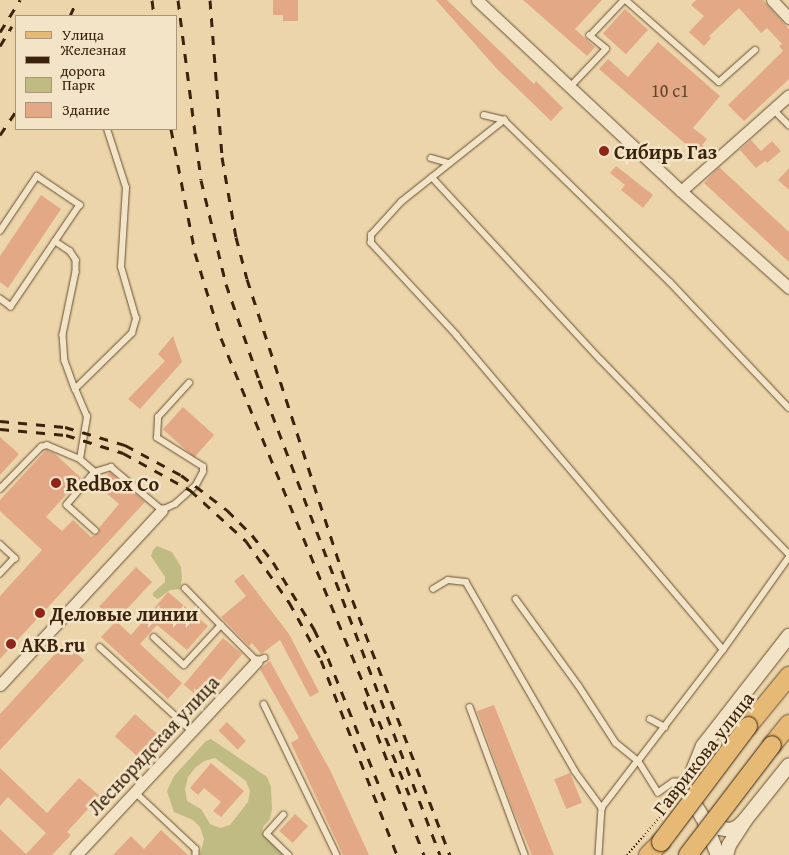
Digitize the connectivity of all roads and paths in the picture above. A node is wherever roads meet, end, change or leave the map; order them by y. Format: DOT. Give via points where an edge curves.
graph roads {
  1 [pos="477,0"];
  2 [pos="625,0"];
  3 [pos="772,0"];
  4 [pos="789,18"];
  5 [pos="754,50"];
  6 [pos="570,87"];
  7 [pos="789,95"];
  8 [pos="773,109"];
  9 [pos="484,115"];
  10 [pos="504,120"];
  11 [pos="789,125"];
  12 [pos="107,130"];
  13 [pos="431,158"];
  14 [pos="449,164"];
  15 [pos="432,177"];
  16 [pos="681,191"];
  17 [pos="0,232"];
  18 [pos="55,241"];
  19 [pos="789,288"];
  20 [pos="0,299"];
  21 [pos="188,383"];
  22 [pos="75,389"];
  23 [pos="789,408"];
  24 [pos="80,459"];
  25 [pos="95,472"];
  26 [pos="0,489"];
  27 [pos="162,510"];
  28 [pos="95,530"];
  29 [pos="0,544"];
  30 [pos="789,556"];
  31 [pos="0,574"];
  32 [pos="185,588"];
  33 [pos="433,589"];
  34 [pos="516,599"];
  35 [pos="222,625"];
  36 [pos="789,636"];
  37 [pos="154,637"];
  38 [pos="100,647"];
  39 [pos="723,650"];
  40 [pos="260,659"];
  41 [pos="789,676"];
  42 [pos="0,685"];
  43 [pos="264,704"];
  44 [pos="470,707"];
  45 [pos="650,720"];
  46 [pos="789,724"];
  47 [pos="664,727"];
  48 [pos="192,731"];
  49 [pos="638,761"];
  50 [pos="789,765"];
  51 [pos="690,781"];
  52 [pos="135,792"];
  53 [pos="602,808"];
  54 [pos="284,815"];
  55 [pos="703,818"];
  56 [pos="745,820"];
  57 [pos="653,851"];
  58 [pos="76,855"];
  59 [pos="196,855"];
  60 [pos="289,855"];
  61 [pos="337,855"];
  62 [pos="525,855"];
  63 [pos="599,855"];
  64 [pos="688,855"];
  65 [pos="719,855"];
  1 -- 6 [label="street"];
  2 -- 5 [label="lane" via="719,82"];
  2 -- 6 [label="lane" via="590,36 606,49"];
  3 -- 4 [label="street"];
  6 -- 16 [label="street"];
  7 -- 8 [label="street"];
  8 -- 11 [label="lane"];
  8 -- 16 [label="street"];
  9 -- 10 [label="lane"];
  10 -- 14 [label="lane"];
  10 -- 23 [label="lane" via="670,282"];
  12 -- 22 [label="lane" via="126,188 121,267 136,319 132,333"];
  13 -- 14 [label="lane"];
  14 -- 15 [label="lane"];
  15 -- 30 [label="lane"];
  15 -- 39 [label="lane" via="384,218 371,235 371,243 457,336"];
  16 -- 19 [label="street"];
  17 -- 18 [label="lane" via="37,176 80,205"];
  18 -- 20 [label="lane" via="11,307"];
  18 -- 22 [label="lane" via="70,251 76,260 63,335 66,361"];
  21 -- 27 [label="lane" via="158,418 157,438 203,467 203,472 196,484 175,504"];
  22 -- 24 [label="lane" via="87,418"];
  24 -- 25 [label="lane"];
  24 -- 26 [label="lane" via="58,448 41,447"];
  25 -- 27 [label="lane" via="111,467"];
  25 -- 28 [label="lane" via="67,505"];
  27 -- 42 [label="street"];
  29 -- 31 [label="lane" via="15,558"];
  30 -- 39 [label="lane"];
  32 -- 35 [label="lane"];
  33 -- 53 [label="lane" via="448,580 466,582 575,770"];
  34 -- 49 [label="lane" via="616,744"];
  35 -- 37 [label="lane" via="184,665"];
  35 -- 40 [label="lane"];
  36 -- 51 [label="street" via="703,746"];
  38 -- 48 [label="lane"];
  39 -- 47 [label="lane"];
  40 -- 48 [label="street, Леснорядская улица"];
  41 -- 57 [label="main road, Гаврикова улица, bridge"];
  43 -- 61 [label="lane"];
  44 -- 62 [label="lane"];
  45 -- 47 [label="lane"];
  46 -- 64 [label="main road, bridge"];
  47 -- 49 [label="lane"];
  48 -- 52 [label="street, Леснорядская улица"];
  49 -- 51 [label="lane" via="658,792 674,782"];
  49 -- 53 [label="lane"];
  50 -- 56 [label="street"];
  51 -- 55 [label="street" via="693,802"];
  52 -- 58 [label="street, Леснорядская улица"];
  52 -- 59 [label="lane" via="196,849"];
  53 -- 63 [label="lane"];
  54 -- 60 [label="lane" via="267,834"];
  55 -- 56 [label="street" via="730,830"];
  55 -- 65 [label="street"];
  56 -- 65 [label="street"];
}
